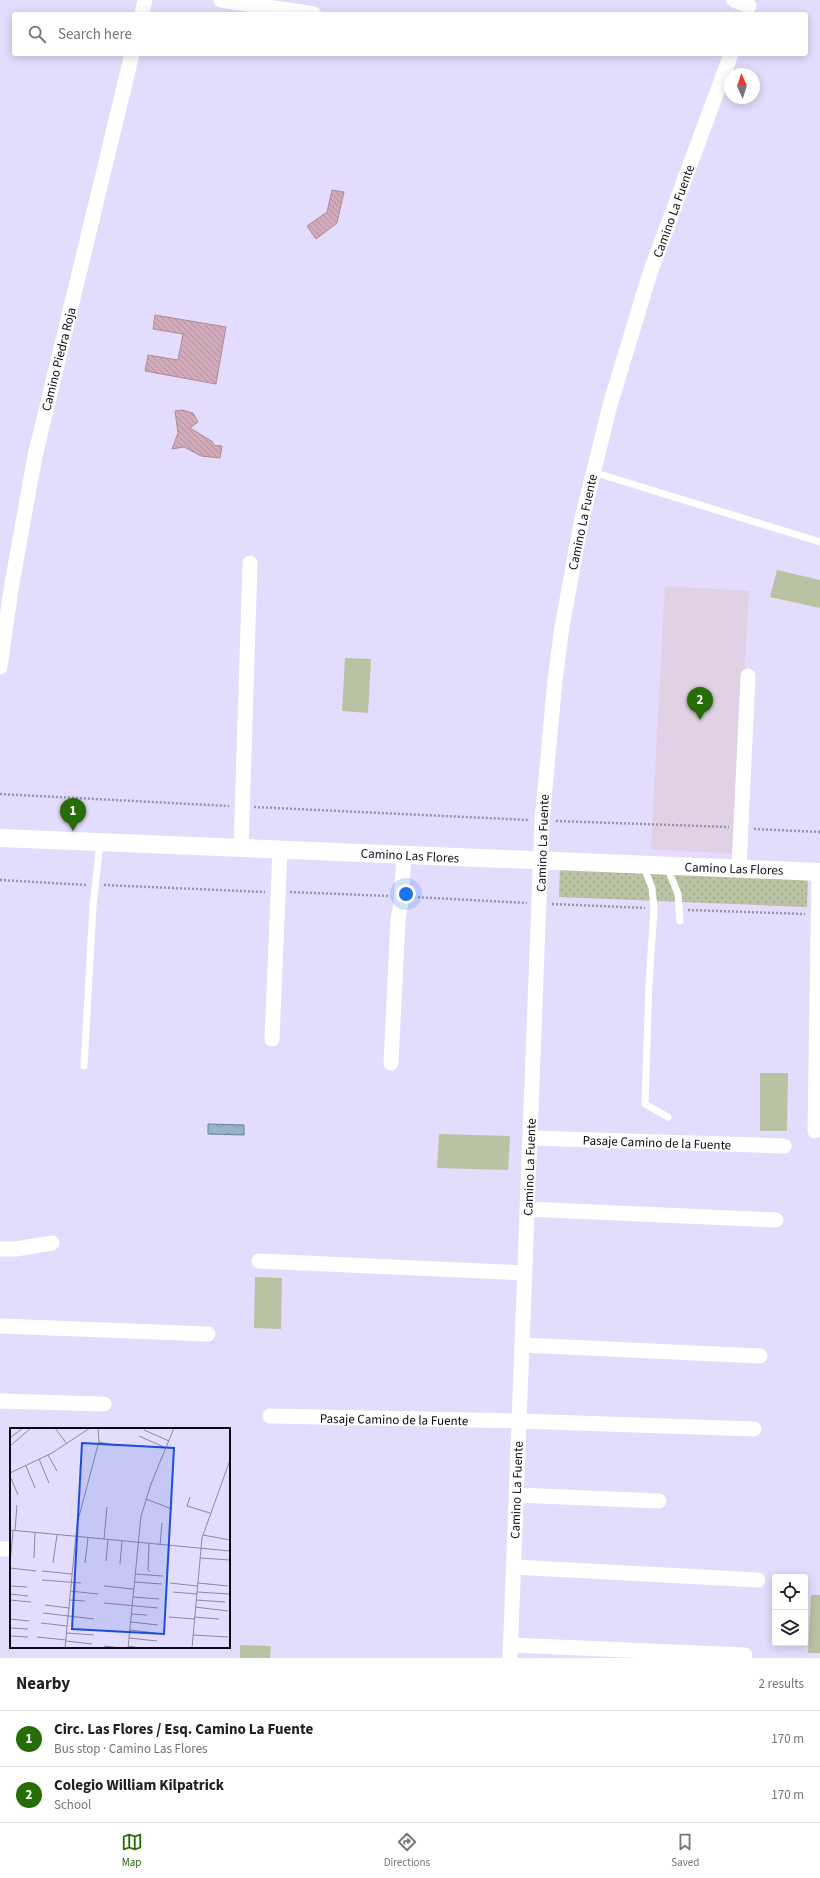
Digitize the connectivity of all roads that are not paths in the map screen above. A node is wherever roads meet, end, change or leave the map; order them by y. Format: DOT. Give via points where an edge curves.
graph roads {
  1 [pos="145,0"];
  2 [pos="221,0"];
  3 [pos="734,0"];
  4 [pos="749,7"];
  5 [pos="142,12"];
  6 [pos="301,12"];
  7 [pos="132,56"];
  8 [pos="730,56"];
  9 [pos="592,472"];
  10 [pos="820,542"];
  11 [pos="250,563"];
  12 [pos="0,667"];
  13 [pos="748,676"];
  14 [pos="0,838"];
  15 [pos="100,842"];
  16 [pos="241,848"];
  17 [pos="280,849"];
  18 [pos="404,855"];
  19 [pos="542,861"];
  20 [pos="643,865"];
  21 [pos="667,866"];
  22 [pos="739,868"];
  23 [pos="819,872"];
  24 [pos="680,921"];
  25 [pos="272,1039"];
  26 [pos="391,1063"];
  27 [pos="84,1066"];
  28 [pos="668,1117"];
  29 [pos="815,1131"];
  30 [pos="530,1138"];
  31 [pos="784,1146"];
  32 [pos="527,1209"];
  33 [pos="776,1220"];
  34 [pos="52,1243"];
  35 [pos="0,1249"];
  36 [pos="259,1261"];
  37 [pos="525,1273"];
  38 [pos="0,1326"];
  39 [pos="208,1334"];
  40 [pos="522,1345"];
  41 [pos="760,1356"];
  42 [pos="0,1401"];
  43 [pos="104,1404"];
  44 [pos="270,1416"];
  45 [pos="518,1421"];
  46 [pos="754,1429"];
  47 [pos="516,1495"];
  48 [pos="659,1501"];
  49 [pos="0,1549"];
  50 [pos="10,1550"];
  51 [pos="514,1567"];
  52 [pos="758,1580"];
  53 [pos="510,1651"];
  54 [pos="745,1655"];
  1 -- 5 [label="street"];
  2 -- 6 [label="street"];
  3 -- 4 [label="street"];
  7 -- 12 [label="street, Camino Piedra Roja" via="35,456"];
  8 -- 9 [label="street, Camino La Fuente" via="646,287"];
  9 -- 10 [label="lane"];
  9 -- 19 [label="street, Camino La Fuente" via="561,634 549,734 542,820"];
  11 -- 16 [label="street"];
  13 -- 22 [label="street"];
  14 -- 15 [label="street, Camino Las Flores"];
  15 -- 16 [label="street, Camino Las Flores"];
  15 -- 27 [label="lane" via="93,906"];
  16 -- 17 [label="street, Camino Las Flores"];
  17 -- 18 [label="street, Camino Las Flores"];
  17 -- 25 [label="street"];
  18 -- 19 [label="street, Camino Las Flores"];
  18 -- 26 [label="street"];
  19 -- 20 [label="street, Camino Las Flores"];
  19 -- 30 [label="street, Camino La Fuente"];
  20 -- 21 [label="street, Camino Las Flores"];
  20 -- 28 [label="lane" via="652,888 654,909 645,1104"];
  21 -- 22 [label="street, Camino Las Flores"];
  21 -- 24 [label="lane" via="678,894"];
  22 -- 23 [label="street, Camino Las Flores"];
  23 -- 29 [label="street"];
  30 -- 31 [label="street, Pasaje Camino de la Fuente"];
  30 -- 32 [label="street, Camino La Fuente"];
  32 -- 33 [label="street"];
  32 -- 37 [label="street, Camino La Fuente"];
  34 -- 35 [label="street"];
  36 -- 37 [label="street"];
  37 -- 40 [label="street, Camino La Fuente"];
  38 -- 39 [label="street"];
  40 -- 41 [label="street"];
  40 -- 45 [label="street, Camino La Fuente"];
  42 -- 43 [label="street"];
  44 -- 45 [label="street, Pasaje Camino de la Fuente"];
  45 -- 46 [label="street, Pasaje Camino de la Fuente"];
  45 -- 47 [label="street, Camino La Fuente"];
  47 -- 48 [label="street"];
  47 -- 51 [label="street, Camino La Fuente"];
  49 -- 50 [label="street"];
  51 -- 52 [label="street"];
  51 -- 53 [label="street, Camino La Fuente"];
  53 -- 54 [label="street"];
}
